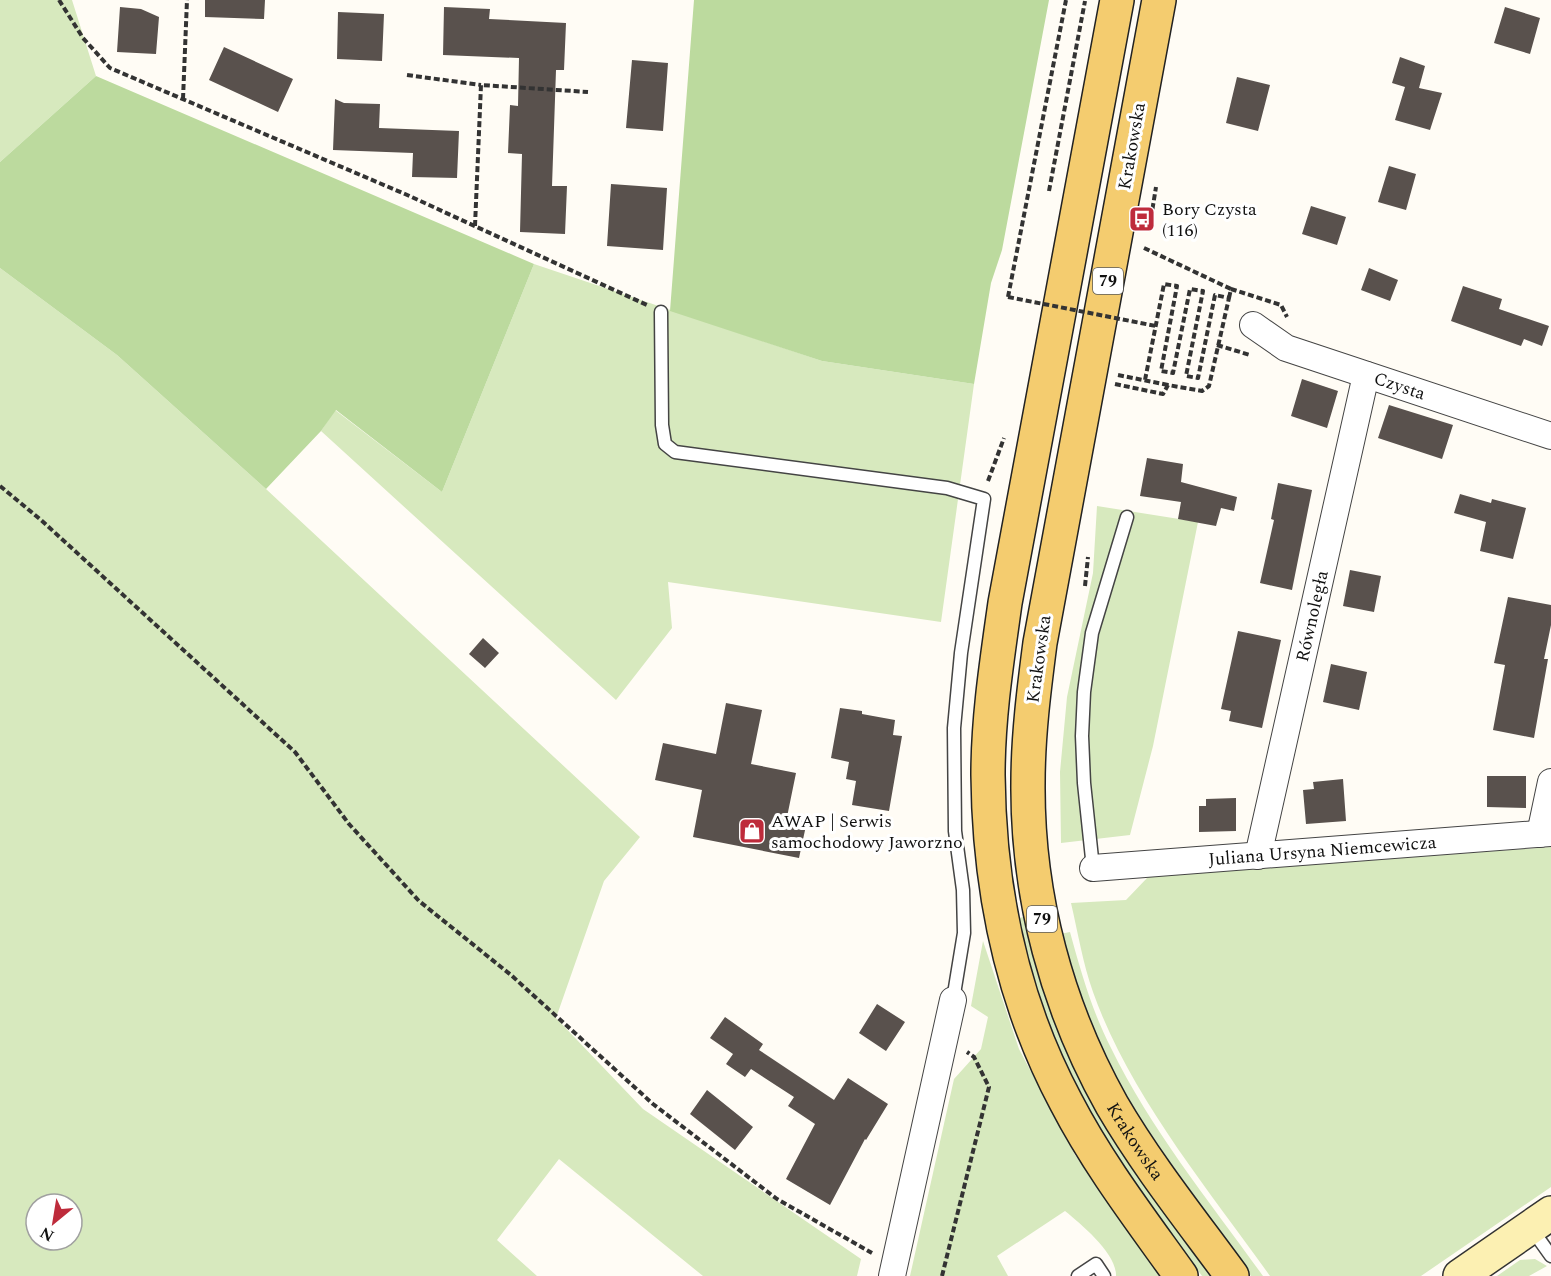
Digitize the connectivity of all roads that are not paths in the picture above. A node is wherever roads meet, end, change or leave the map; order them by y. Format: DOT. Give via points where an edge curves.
graph roads {
  1 [pos="1117,0"];
  2 [pos="1160,0"];
  3 [pos="661,312"];
  4 [pos="1253,325"];
  5 [pos="1366,375"];
  6 [pos="1551,436"];
  7 [pos="1127,517"];
  8 [pos="1551,782"];
  9 [pos="1545,833"];
  10 [pos="1258,856"];
  11 [pos="1093,868"];
  12 [pos="953,1000"];
  13 [pos="1541,1221"];
  14 [pos="1551,1256"];
  15 [pos="893,1269"];
  16 [pos="1078,1276"];
  17 [pos="1104,1276"];
  18 [pos="1181,1276"];
  19 [pos="1232,1276"];
  20 [pos="1460,1276"];
  1 -- 18 [label="main road, 79" via="1005,603 988,773 990,844 1011,964 1042,1053 1092,1148"];
  2 -- 19 [label="main road, Krakowska / 79" via="1040,643 1029,760 1030,833 1045,935 1078,1036 1127,1129"];
  3 -- 12 [label="lane" via="662,425 665,444 675,452 947,488 984,500 954,728 955,831 964,933"];
  4 -- 5 [label="street, Czysta" via="1286,348"];
  5 -- 6 [label="street, Czysta"];
  5 -- 10 [label="street, Równoległa"];
  7 -- 11 [label="lane" via="1092,633 1084,692 1084,783"];
  8 -- 9 [label="street"];
  9 -- 10 [label="street, Juliana Ursyna Niemcewicza"];
  10 -- 11 [label="street, Juliana Ursyna Niemcewicza"];
  12 -- 15 [label="street"];
  13 -- 14 [label="lane"];
  13 -- 20 [label="street"];
  16 -- 17 [label="lane" via="1096,1264"];
}
